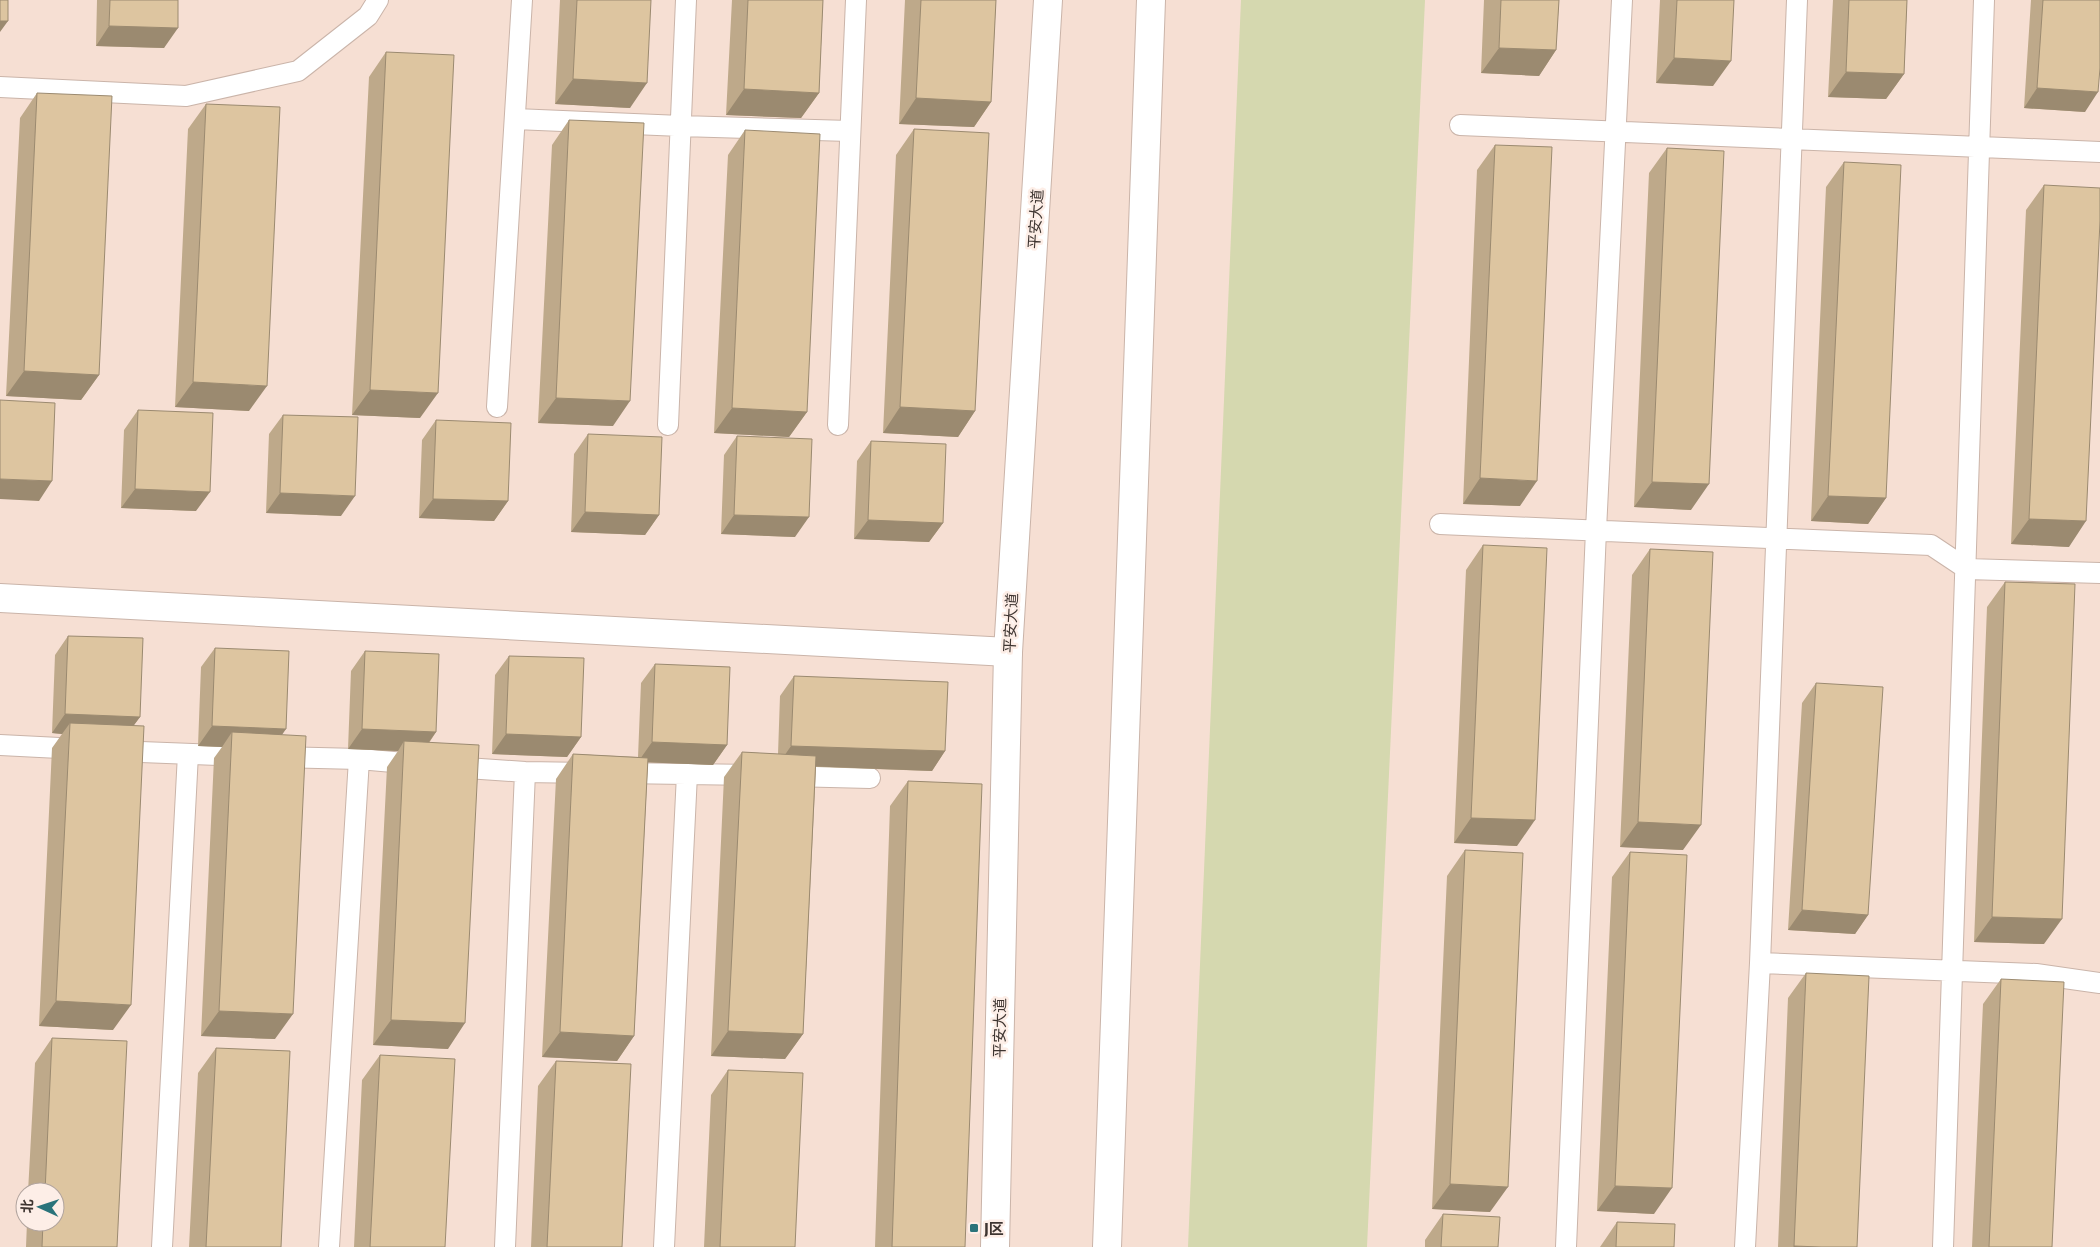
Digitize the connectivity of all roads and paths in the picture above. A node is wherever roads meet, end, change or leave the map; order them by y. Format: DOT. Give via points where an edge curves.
graph roads {
  1 [pos="378,0"];
  2 [pos="522,0"];
  3 [pos="686,0"];
  4 [pos="856,0"];
  5 [pos="1048,0"];
  6 [pos="1151,0"];
  7 [pos="1622,0"];
  8 [pos="1797,0"];
  9 [pos="1984,0"];
  10 [pos="0,87"];
  11 [pos="514,119"];
  12 [pos="681,126"];
  13 [pos="1460,126"];
  14 [pos="850,131"];
  15 [pos="1616,132"];
  16 [pos="1791,139"];
  17 [pos="1980,147"];
  18 [pos="2100,152"];
  19 [pos="497,407"];
  20 [pos="668,425"];
  21 [pos="838,425"];
  22 [pos="1440,524"];
  23 [pos="1596,530"];
  24 [pos="1775,538"];
  25 [pos="1967,569"];
  26 [pos="2100,573"];
  27 [pos="0,598"];
  28 [pos="1008,652"];
  29 [pos="0,744"];
  30 [pos="188,754"];
  31 [pos="359,760"];
  32 [pos="525,772"];
  33 [pos="687,774"];
  34 [pos="870,778"];
  35 [pos="1760,963"];
  36 [pos="1952,971"];
  37 [pos="2100,983"];
  38 [pos="162,1247"];
  39 [pos="329,1247"];
  40 [pos="505,1247"];
  41 [pos="664,1247"];
  42 [pos="995,1247"];
  43 [pos="1107,1247"];
  44 [pos="1566,1247"];
  45 [pos="1745,1247"];
  46 [pos="1943,1247"];
  1 -- 10 [label="lane" via="368,16 298,71 186,96"];
  2 -- 11 [label="lane"];
  3 -- 12 [label="lane"];
  4 -- 14 [label="lane"];
  5 -- 28 [label="main road, 平安大道"];
  6 -- 43 [label="main road"];
  7 -- 15 [label="lane"];
  8 -- 16 [label="lane"];
  9 -- 17 [label="lane"];
  11 -- 12 [label="lane"];
  11 -- 19 [label="lane"];
  12 -- 14 [label="lane"];
  12 -- 20 [label="lane"];
  13 -- 15 [label="lane"];
  14 -- 21 [label="lane"];
  15 -- 16 [label="lane"];
  15 -- 23 [label="lane"];
  16 -- 17 [label="lane"];
  16 -- 24 [label="lane"];
  17 -- 18 [label="lane"];
  17 -- 25 [label="lane"];
  22 -- 23 [label="lane"];
  23 -- 24 [label="lane"];
  23 -- 44 [label="lane"];
  24 -- 25 [label="lane" via="1931,545"];
  24 -- 35 [label="lane"];
  25 -- 26 [label="lane"];
  25 -- 36 [label="lane"];
  27 -- 28 [label="main road"];
  28 -- 42 [label="main road, 平安大道"];
  29 -- 30 [label="lane"];
  30 -- 31 [label="lane"];
  30 -- 38 [label="lane"];
  31 -- 32 [label="lane"];
  31 -- 39 [label="lane"];
  32 -- 33 [label="lane"];
  32 -- 40 [label="lane"];
  33 -- 34 [label="lane"];
  33 -- 41 [label="lane"];
  35 -- 36 [label="lane"];
  35 -- 45 [label="lane"];
  36 -- 37 [label="lane" via="2036,974"];
  36 -- 46 [label="lane"];
}
